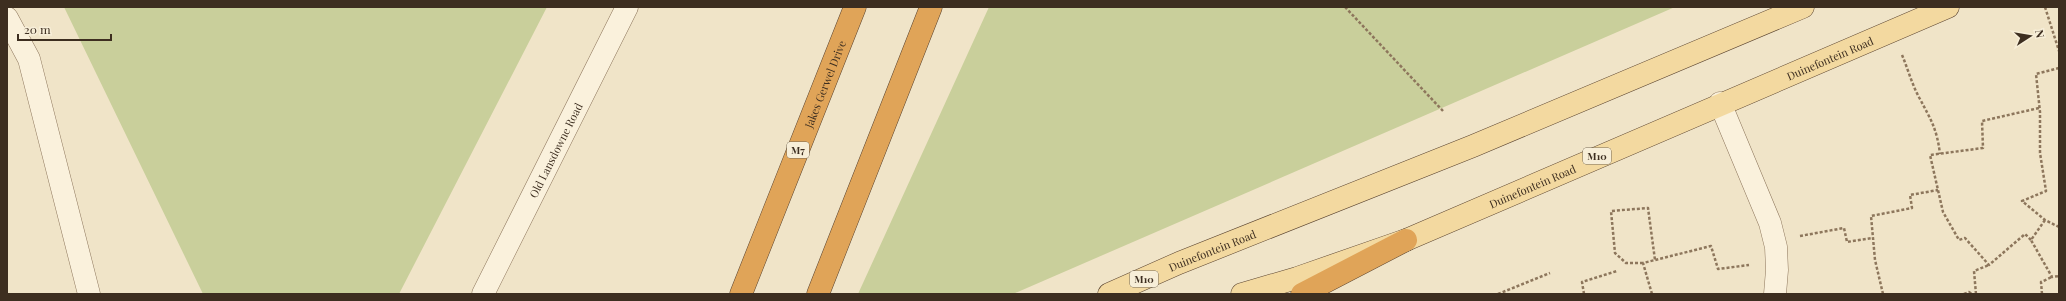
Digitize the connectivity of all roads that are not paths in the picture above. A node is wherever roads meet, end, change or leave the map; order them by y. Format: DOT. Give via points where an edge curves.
graph roads {
  1 [pos="628,7"];
  2 [pos="855,7"];
  3 [pos="931,7"];
  4 [pos="1803,7"];
  5 [pos="1948,7"];
  6 [pos="7,18"];
  7 [pos="1720,103"];
  8 [pos="1406,240"];
  9 [pos="89,294"];
  10 [pos="483,294"];
  11 [pos="741,294"];
  12 [pos="818,294"];
  13 [pos="1109,294"];
  14 [pos="1242,294"];
  15 [pos="1302,294"];
  16 [pos="1775,294"];
  1 -- 10 [label="street, Old Lansdowne Road"];
  2 -- 11 [label="highway, Jakes Gerwel Drive / M7"];
  3 -- 12 [label="highway"];
  4 -- 13 [label="main road, Duinefontein Road / M10" via="1474,146 1179,263"];
  5 -- 7 [label="main road, Duinefontein Road / M10"];
  6 -- 9 [label="street" via="29,59"];
  7 -- 8 [label="main road, Duinefontein Road / M10"];
  7 -- 16 [label="street" via="1770,224 1777,270"];
  8 -- 14 [label="main road, Duinefontein Road / M10" via="1297,278"];
  8 -- 15 [label="highway"];
}
